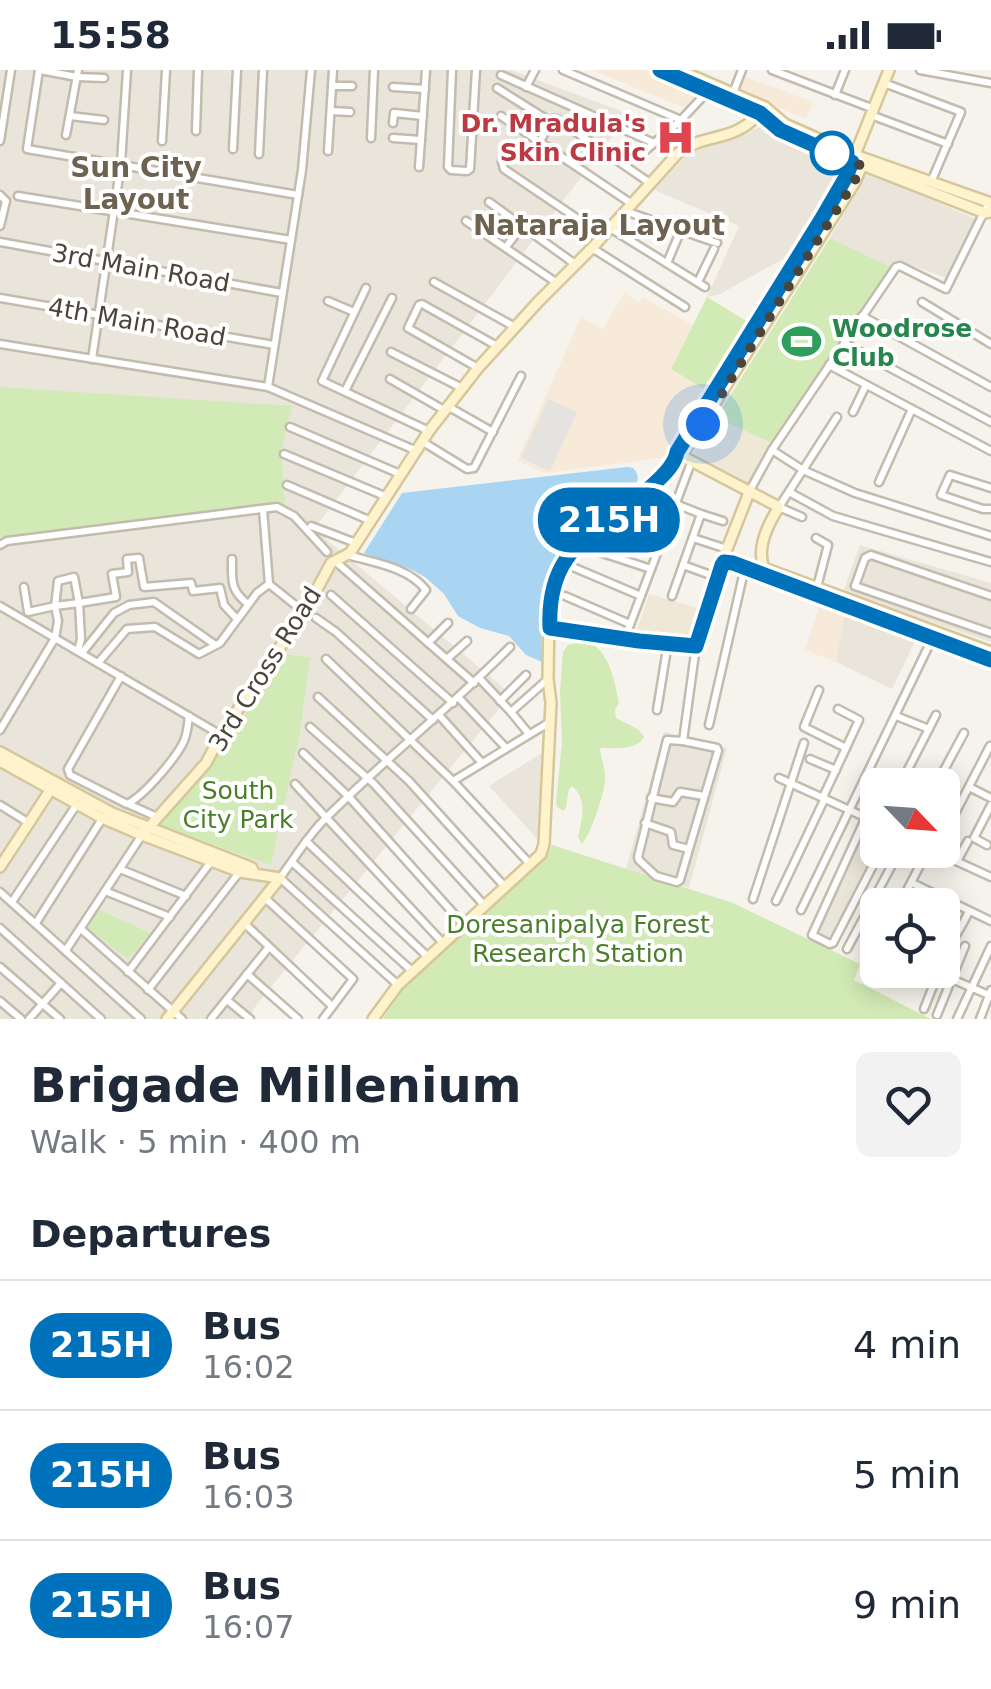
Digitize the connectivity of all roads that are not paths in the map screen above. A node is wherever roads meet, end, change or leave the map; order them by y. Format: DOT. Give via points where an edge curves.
graph roads {
  1 [pos="11,70"];
  2 [pos="39,70"];
  3 [pos="127,70"];
  4 [pos="166,70"];
  5 [pos="198,70"];
  6 [pos="237,70"];
  7 [pos="263,70"];
  8 [pos="311,70"];
  9 [pos="333,70"];
  10 [pos="374,70"];
  11 [pos="426,70"];
  12 [pos="452,70"];
  13 [pos="476,70"];
  14 [pos="535,70"];
  15 [pos="563,70"];
  16 [pos="660,70"];
  17 [pos="679,70"];
  18 [pos="742,70"];
  19 [pos="772,70"];
  20 [pos="845,70"];
  21 [pos="889,70"];
  22 [pos="920,70"];
  23 [pos="77,73"];
  24 [pos="500,74"];
  25 [pos="699,74"];
  26 [pos="104,78"];
  27 [pos="884,83"];
  28 [pos="991,84"];
  29 [pos="332,86"];
  30 [pos="352,86"];
  31 [pos="393,87"];
  32 [pos="526,87"];
  33 [pos="496,88"];
  34 [pos="711,88"];
  35 [pos="424,89"];
  36 [pos="4,92"];
  37 [pos="733,93"];
  38 [pos="835,95"];
  39 [pos="331,110"];
  40 [pos="762,110"];
  41 [pos="350,112"];
  42 [pos="872,112"];
  43 [pos="70,116"];
  44 [pos="423,116"];
  45 [pos="500,116"];
  46 [pos="2,117"];
  47 [pos="104,120"];
  48 [pos="553,120"];
  49 [pos="681,120"];
  50 [pos="392,123"];
  51 [pos="196,131"];
  52 [pos="66,135"];
  53 [pos="371,138"];
  54 [pos="393,138"];
  55 [pos="421,140"];
  56 [pos="0,141"];
  57 [pos="162,141"];
  58 [pos="540,141"];
  59 [pos="654,144"];
  60 [pos="948,144"];
  61 [pos="511,146"];
  62 [pos="233,149"];
  63 [pos="646,150"];
  64 [pos="328,151"];
  65 [pos="259,154"];
  66 [pos="859,160"];
  67 [pos="121,164"];
  68 [pos="420,168"];
  69 [pos="932,182"];
  70 [pos="651,183"];
  71 [pos="0,195"];
  72 [pos="298,195"];
  73 [pos="18,196"];
  74 [pos="489,202"];
  75 [pos="629,207"];
  76 [pos="989,207"];
  77 [pos="114,212"];
  78 [pos="466,221"];
  79 [pos="0,226"];
  80 [pos="522,226"];
  81 [pos="607,232"];
  82 [pos="678,238"];
  83 [pos="290,240"];
  84 [pos="0,242"];
  85 [pos="506,247"];
  86 [pos="592,248"];
  87 [pos="106,263"];
  88 [pos="667,263"];
  89 [pos="575,264"];
  90 [pos="434,282"];
  91 [pos="556,283"];
  92 [pos="366,288"];
  93 [pos="282,294"];
  94 [pos="0,298"];
  95 [pos="392,298"];
  96 [pos="328,301"];
  97 [pos="922,302"];
  98 [pos="685,307"];
  99 [pos="354,312"];
  100 [pos="99,316"];
  101 [pos="862,316"];
  102 [pos="514,327"];
  103 [pos="844,342"];
  104 [pos="0,344"];
  105 [pos="991,344"];
  106 [pos="274,345"];
  107 [pos="497,346"];
  108 [pos="390,352"];
  109 [pos="92,359"];
  110 [pos="829,365"];
  111 [pos="478,368"];
  112 [pos="521,376"];
  113 [pos="390,379"];
  114 [pos="866,385"];
  115 [pos="268,387"];
  116 [pos="991,387"];
  117 [pos="462,388"];
  118 [pos="345,391"];
  119 [pos="446,408"];
  120 [pos="912,408"];
  121 [pos="853,412"];
  122 [pos="837,417"];
  123 [pos="991,422"];
  124 [pos="290,427"];
  125 [pos="430,431"];
  126 [pos="493,432"];
  127 [pos="420,446"];
  128 [pos="772,450"];
  129 [pos="991,451"];
  130 [pos="284,454"];
  131 [pos="681,458"];
  132 [pos="803,470"];
  133 [pos="402,475"];
  134 [pos="879,482"];
  135 [pos="286,485"];
  136 [pos="991,488"];
  137 [pos="750,490"];
  138 [pos="788,492"];
  139 [pos="658,494"];
  140 [pos="388,498"];
  141 [pos="676,503"];
  142 [pos="779,506"];
  143 [pos="264,509"];
  144 [pos="991,509"];
  145 [pos="701,514"];
  146 [pos="802,517"];
  147 [pos="372,521"];
  148 [pos="722,521"];
  149 [pos="311,526"];
  150 [pos="615,528"];
  151 [pos="991,536"];
  152 [pos="693,538"];
  153 [pos="816,538"];
  154 [pos="0,544"];
  155 [pos="356,544"];
  156 [pos="660,544"];
  157 [pos="587,548"];
  158 [pos="727,550"];
  159 [pos="348,555"];
  160 [pos="330,556"];
  161 [pos="232,559"];
  162 [pos="724,562"];
  163 [pos="991,562"];
  164 [pos="683,565"];
  165 [pos="745,567"];
  166 [pos="575,568"];
  167 [pos="651,569"];
  168 [pos="856,570"];
  169 [pos="761,571"];
  170 [pos="716,578"];
  171 [pos="269,584"];
  172 [pos="817,586"];
  173 [pos="855,586"];
  174 [pos="24,587"];
  175 [pos="330,595"];
  176 [pos="564,596"];
  177 [pos="641,596"];
  178 [pos="672,596"];
  179 [pos="991,596"];
  180 [pos="79,603"];
  181 [pos="248,604"];
  182 [pos="0,606"];
  183 [pos="56,606"];
  184 [pos="411,609"];
  185 [pos="304,612"];
  186 [pos="926,612"];
  187 [pos="316,618"];
  188 [pos="237,619"];
  189 [pos="448,623"];
  190 [pos="630,624"];
  191 [pos="921,625"];
  192 [pos="550,628"];
  193 [pos="991,633"];
  194 [pos="934,637"];
  195 [pos="55,638"];
  196 [pos="626,638"];
  197 [pos="467,641"];
  198 [pos="668,642"];
  199 [pos="428,643"];
  200 [pos="214,644"];
  201 [pos="696,646"];
  202 [pos="510,647"];
  203 [pos="80,652"];
  204 [pos="991,656"];
  205 [pos="326,660"];
  206 [pos="447,660"];
  207 [pos="98,663"];
  208 [pos="526,675"];
  209 [pos="121,676"];
  210 [pos="548,678"];
  211 [pos="476,681"];
  212 [pos="819,690"];
  213 [pos="318,697"];
  214 [pos="456,700"];
  215 [pos="500,700"];
  216 [pos="838,709"];
  217 [pos="657,710"];
  218 [pos="511,712"];
  219 [pos="936,715"];
  220 [pos="189,716"];
  221 [pos="896,716"];
  222 [pos="436,718"];
  223 [pos="550,722"];
  224 [pos="709,725"];
  225 [pos="310,727"];
  226 [pos="0,730"];
  227 [pos="929,730"];
  228 [pos="529,734"];
  229 [pos="964,734"];
  230 [pos="221,736"];
  231 [pos="412,739"];
  232 [pos="683,741"];
  233 [pos="804,744"];
  234 [pos="990,746"];
  235 [pos="506,748"];
  236 [pos="846,748"];
  237 [pos="0,752"];
  238 [pos="303,753"];
  239 [pos="810,759"];
  240 [pos="389,760"];
  241 [pos="0,761"];
  242 [pos="482,763"];
  243 [pos="909,768"];
  244 [pos="945,768"];
  245 [pos="836,770"];
  246 [pos="367,778"];
  247 [pos="779,778"];
  248 [pos="453,781"];
  249 [pos="296,784"];
  250 [pos="792,784"];
  251 [pos="53,786"];
  252 [pos="969,787"];
  253 [pos="704,796"];
  254 [pos="348,798"];
  255 [pos="651,798"];
  256 [pos="824,798"];
  257 [pos="960,802"];
  258 [pos="991,802"];
  259 [pos="0,804"];
  260 [pos="77,804"];
  261 [pos="127,804"];
  262 [pos="852,810"];
  263 [pos="157,817"];
  264 [pos="327,817"];
  265 [pos="860,817"];
  266 [pos="102,818"];
  267 [pos="645,823"];
  268 [pos="30,824"];
  269 [pos="860,830"];
  270 [pos="145,831"];
  271 [pos="968,840"];
  272 [pos="306,842"];
  273 [pos="987,845"];
  274 [pos="689,849"];
  275 [pos="214,858"];
  276 [pos="960,858"];
  277 [pos="292,862"];
  278 [pos="960,863"];
  279 [pos="530,864"];
  280 [pos="0,866"];
  281 [pos="872,868"];
  282 [pos="890,868"];
  283 [pos="921,868"];
  284 [pos="120,869"];
  285 [pos="246,870"];
  286 [pos="991,877"];
  287 [pos="280,878"];
  288 [pos="912,883"];
  289 [pos="504,887"];
  290 [pos="909,888"];
  291 [pos="922,888"];
  292 [pos="0,892"];
  293 [pos="105,892"];
  294 [pos="186,896"];
  295 [pos="264,897"];
  296 [pos="753,898"];
  297 [pos="776,901"];
  298 [pos="12,902"];
  299 [pos="484,906"];
  300 [pos="960,907"];
  301 [pos="802,910"];
  302 [pos="969,911"];
  303 [pos="170,917"];
  304 [pos="991,922"];
  305 [pos="36,923"];
  306 [pos="244,923"];
  307 [pos="463,924"];
  308 [pos="0,928"];
  309 [pos="80,929"];
  310 [pos="960,932"];
  311 [pos="443,943"];
  312 [pos="965,946"];
  313 [pos="991,946"];
  314 [pos="269,947"];
  315 [pos="847,949"];
  316 [pos="66,950"];
  317 [pos="428,957"];
  318 [pos="960,958"];
  319 [pos="0,967"];
  320 [pos="412,971"];
  321 [pos="128,972"];
  322 [pos="247,974"];
  323 [pos="61,982"];
  324 [pos="960,982"];
  325 [pos="398,985"];
  326 [pos="972,987"];
  327 [pos="932,988"];
  328 [pos="948,988"];
  329 [pos="148,990"];
  330 [pos="990,994"];
  331 [pos="226,1000"];
  332 [pos="0,1001"];
  333 [pos="44,1004"];
  334 [pos="332,1006"];
  335 [pos="924,1008"];
  336 [pos="170,1015"];
  337 [pos="937,1015"];
  338 [pos="97,1018"];
  339 [pos="25,1019"];
  340 [pos="60,1019"];
  341 [pos="142,1019"];
  342 [pos="182,1019"];
  343 [pos="212,1019"];
  344 [pos="249,1019"];
  345 [pos="298,1019"];
  346 [pos="324,1019"];
  347 [pos="373,1019"];
  348 [pos="957,1019"];
  349 [pos="980,1019"];
  1 -- 36 [label="street"];
  2 -- 23 [label="street"];
  2 -- 67 [label="street" via="27,149"];
  3 -- 67 [label="street"];
  4 -- 57 [label="street"];
  5 -- 51 [label="street"];
  6 -- 62 [label="street"];
  7 -- 65 [label="street"];
  8 -- 72 [label="street"];
  9 -- 29 [label="street"];
  10 -- 53 [label="street"];
  11 -- 35 [label="street"];
  12 -- 13 [label="street" via="448,170 469,171"];
  14 -- 32 [label="street"];
  15 -- 49 [label="street"];
  16 -- 34 [label="street"];
  17 -- 25 [label="street"];
  18 -- 37 [label="street"];
  19 -- 38 [label="street"];
  20 -- 38 [label="street"];
  21 -- 27 [label="street"];
  22 -- 28 [label="street"];
  23 -- 26 [label="street"];
  23 -- 43 [label="street"];
  24 -- 32 [label="street"];
  25 -- 34 [label="street"];
  27 -- 42 [label="street"];
  27 -- 60 [label="street" via="960,112"];
  29 -- 30 [label="street"];
  29 -- 39 [label="street"];
  31 -- 35 [label="street"];
  32 -- 59 [label="street"];
  33 -- 48 [label="street"];
  34 -- 37 [label="street"];
  34 -- 40 [label="street"];
  34 -- 49 [label="street"];
  35 -- 44 [label="street"];
  36 -- 46 [label="street"];
  37 -- 40 [label="street"];
  38 -- 42 [label="street"];
  39 -- 41 [label="street"];
  39 -- 64 [label="street"];
  40 -- 66 [label="street" via="781,129"];
  40 -- 70 [label="street" via="730,135 682,149"];
  42 -- 60 [label="street"];
  42 -- 66 [label="street"];
  43 -- 47 [label="street"];
  43 -- 52 [label="street"];
  44 -- 50 [label="street" via="394,113"];
  44 -- 55 [label="street"];
  45 -- 58 [label="street"];
  46 -- 56 [label="street"];
  48 -- 58 [label="street"];
  48 -- 70 [label="street"];
  49 -- 59 [label="street"];
  54 -- 55 [label="street"];
  55 -- 68 [label="street"];
  58 -- 75 [label="street"];
  59 -- 63 [label="street"];
  60 -- 69 [label="street"];
  61 -- 81 [label="street" via="504,169"];
  66 -- 69 [label="street"];
  66 -- 76 [label="street"];
  66 -- 131 [label="street" via="828,226"];
  67 -- 72 [label="street"];
  67 -- 77 [label="street"];
  69 -- 76 [label="street"];
  70 -- 75 [label="street"];
  71 -- 79 [label="street" via="6,201"];
  72 -- 83 [label="street"];
  73 -- 77 [label="street"];
  74 -- 80 [label="street"];
  75 -- 81 [label="street"];
  75 -- 88 [label="street" via="716,246 701,284"];
  76 -- 101 [label="street" via="946,289 898,265"];
  77 -- 83 [label="street"];
  77 -- 87 [label="street"];
  78 -- 85 [label="street"];
  80 -- 85 [label="street"];
  80 -- 89 [label="street"];
  81 -- 86 [label="street"];
  81 -- 88 [label="street"];
  82 -- 88 [label="street"];
  83 -- 93 [label="street"];
  84 -- 87 [label="street, 3rd Main Road"];
  85 -- 91 [label="street"];
  86 -- 89 [label="street"];
  86 -- 98 [label="street"];
  87 -- 93 [label="street, 3rd Main Road"];
  87 -- 100 [label="street"];
  89 -- 91 [label="street"];
  90 -- 102 [label="street"];
  91 -- 102 [label="street"];
  92 -- 99 [label="street"];
  93 -- 106 [label="street"];
  94 -- 100 [label="street, 4th Main Road"];
  95 -- 118 [label="street"];
  96 -- 99 [label="street"];
  97 -- 105 [label="street"];
  99 -- 118 [label="street" via="322,379"];
  100 -- 106 [label="street, 4th Main Road"];
  100 -- 109 [label="street"];
  101 -- 103 [label="street"];
  101 -- 116 [label="street"];
  102 -- 107 [label="street"];
  103 -- 110 [label="street"];
  103 -- 123 [label="street"];
  104 -- 109 [label="street"];
  106 -- 115 [label="street"];
  107 -- 111 [label="street"];
  107 -- 111 [label="street" via="422,304 408,326"];
  108 -- 117 [label="street"];
  109 -- 115 [label="street"];
  110 -- 114 [label="street"];
  110 -- 128 [label="street"];
  111 -- 117 [label="street"];
  112 -- 126 [label="street"];
  113 -- 119 [label="street"];
  114 -- 120 [label="street"];
  114 -- 121 [label="street"];
  115 -- 127 [label="street"];
  117 -- 119 [label="street"];
  118 -- 125 [label="street"];
  119 -- 125 [label="street"];
  119 -- 126 [label="street"];
  120 -- 129 [label="street"];
  120 -- 134 [label="street"];
  122 -- 132 [label="street"];
  124 -- 133 [label="street"];
  125 -- 127 [label="street"];
  126 -- 127 [label="street" via="471,470"];
  127 -- 133 [label="street"];
  128 -- 132 [label="street"];
  128 -- 137 [label="street"];
  130 -- 140 [label="street"];
  131 -- 137 [label="street"];
  131 -- 141 [label="street"];
  131 -- 192 [label="street" via="572,552 554,580"];
  132 -- 138 [label="street"];
  132 -- 151 [label="street"];
  133 -- 140 [label="street"];
  135 -- 147 [label="street"];
  136 -- 144 [label="street" via="950,476 940,495"];
  137 -- 142 [label="street"];
  137 -- 158 [label="street"];
  138 -- 142 [label="street"];
  138 -- 163 [label="street" via="833,516"];
  139 -- 141 [label="street"];
  140 -- 147 [label="street"];
  141 -- 145 [label="street"];
  141 -- 156 [label="street"];
  142 -- 146 [label="street"];
  142 -- 169 [label="street" via="760,551"];
  143 -- 154 [label="street"];
  143 -- 160 [label="street" via="294,516"];
  143 -- 171 [label="street"];
  145 -- 148 [label="street"];
  145 -- 152 [label="street"];
  147 -- 155 [label="street"];
  149 -- 155 [label="street"];
  150 -- 156 [label="street"];
  152 -- 158 [label="street"];
  152 -- 164 [label="street"];
  153 -- 172 [label="street" via="828,545"];
  155 -- 159 [label="street"];
  156 -- 167 [label="street"];
  157 -- 167 [label="street"];
  158 -- 162 [label="street"];
  159 -- 160 [label="street, 3rd Cross Road"];
  159 -- 184 [label="street" via="416,579 426,590"];
  160 -- 185 [label="street, 3rd Cross Road"];
  160 -- 199 [label="street"];
  161 -- 181 [label="street" via="236,594"];
  162 -- 165 [label="street"];
  162 -- 170 [label="street"];
  164 -- 170 [label="street"];
  164 -- 178 [label="street"];
  165 -- 169 [label="street"];
  165 -- 224 [label="street"];
  166 -- 177 [label="street"];
  167 -- 177 [label="street"];
  168 -- 173 [label="street"];
  169 -- 172 [label="street"];
  169 -- 194 [label="street"];
  170 -- 201 [label="street"];
  171 -- 181 [label="street"];
  171 -- 185 [label="street"];
  172 -- 191 [label="street"];
  173 -- 179 [label="street" via="871,555"];
  173 -- 186 [label="street"];
  174 -- 183 [label="street" via="28,612"];
  175 -- 214 [label="street"];
  176 -- 190 [label="street"];
  177 -- 190 [label="street"];
  180 -- 183 [label="street"];
  180 -- 183 [label="street" via="74,577 58,581"];
  180 -- 188 [label="street" via="116,597 112,574 128,572 126,559 139,558 144,587 220,588"];
  180 -- 203 [label="street"];
  181 -- 188 [label="street"];
  182 -- 195 [label="street"];
  183 -- 195 [label="street"];
  185 -- 230 [label="street, 3rd Cross Road"];
  186 -- 191 [label="street"];
  186 -- 193 [label="street"];
  187 -- 222 [label="street"];
  188 -- 200 [label="street"];
  189 -- 199 [label="street"];
  190 -- 196 [label="street"];
  191 -- 204 [label="street"];
  192 -- 196 [label="street"];
  192 -- 210 [label="street"];
  194 -- 204 [label="street"];
  194 -- 221 [label="street"];
  195 -- 203 [label="street"];
  195 -- 226 [label="street"];
  196 -- 198 [label="street"];
  197 -- 206 [label="street"];
  198 -- 201 [label="street"];
  198 -- 217 [label="street"];
  199 -- 206 [label="street"];
  200 -- 203 [label="street" via="154,602 114,614"];
  200 -- 207 [label="street" via="199,654 156,627 127,628"];
  201 -- 232 [label="street"];
  202 -- 211 [label="street"];
  203 -- 207 [label="street"];
  205 -- 231 [label="street"];
  206 -- 211 [label="street"];
  207 -- 209 [label="street"];
  208 -- 215 [label="street"];
  209 -- 220 [label="street"];
  209 -- 261 [label="street" via="68,772"];
  210 -- 218 [label="street"];
  210 -- 223 [label="street"];
  211 -- 214 [label="street"];
  211 -- 215 [label="street"];
  212 -- 236 [label="street" via="804,727"];
  213 -- 240 [label="street"];
  214 -- 222 [label="street"];
  214 -- 235 [label="street"];
  215 -- 218 [label="street"];
  216 -- 236 [label="street" via="859,720"];
  218 -- 228 [label="street"];
  219 -- 227 [label="street"];
  220 -- 230 [label="street"];
  220 -- 261 [label="street" via="183,744"];
  221 -- 227 [label="street"];
  221 -- 262 [label="street"];
  222 -- 231 [label="street"];
  222 -- 242 [label="street"];
  223 -- 228 [label="street"];
  223 -- 279 [label="street" via="544,844"];
  225 -- 246 [label="street"];
  227 -- 243 [label="street"];
  228 -- 235 [label="street"];
  229 -- 244 [label="street"];
  230 -- 263 [label="street, 3rd Cross Road"];
  231 -- 240 [label="street"];
  231 -- 248 [label="street"];
  232 -- 253 [label="street" via="718,750"];
  232 -- 255 [label="street" via="667,740"];
  233 -- 250 [label="street"];
  234 -- 252 [label="street"];
  235 -- 242 [label="street"];
  236 -- 245 [label="street"];
  237 -- 251 [label="street"];
  238 -- 254 [label="street"];
  239 -- 245 [label="street"];
  240 -- 246 [label="street"];
  240 -- 289 [label="street"];
  241 -- 251 [label="street"];
  242 -- 248 [label="street"];
  245 -- 256 [label="street"];
  246 -- 254 [label="street"];
  246 -- 299 [label="street"];
  247 -- 250 [label="street"];
  248 -- 279 [label="street"];
  249 -- 264 [label="street"];
  250 -- 256 [label="street"];
  250 -- 296 [label="street"];
  251 -- 260 [label="street"];
  251 -- 268 [label="street"];
  251 -- 270 [label="street"];
  252 -- 257 [label="street"];
  252 -- 258 [label="street"];
  253 -- 255 [label="street" via="684,791 673,802"];
  253 -- 274 [label="street"];
  254 -- 264 [label="street"];
  254 -- 307 [label="street"];
  255 -- 267 [label="street"];
  256 -- 262 [label="street"];
  256 -- 297 [label="street"];
  258 -- 273 [label="street" via="974,838"];
  259 -- 268 [label="street"];
  260 -- 266 [label="street"];
  260 -- 298 [label="street"];
  261 -- 263 [label="street"];
  262 -- 265 [label="street"];
  262 -- 301 [label="street"];
  263 -- 270 [label="street, 3rd Cross Road"];
  264 -- 272 [label="street"];
  264 -- 311 [label="street"];
  266 -- 270 [label="street"];
  266 -- 305 [label="street"];
  267 -- 274 [label="street" via="671,832 673,844"];
  267 -- 274 [label="street" via="638,860 656,876 679,882"];
  268 -- 280 [label="street"];
  269 -- 281 [label="street" via="812,935 834,942"];
  270 -- 275 [label="street"];
  270 -- 284 [label="street, 3rd Cross Road"];
  271 -- 276 [label="street"];
  272 -- 277 [label="street"];
  272 -- 317 [label="street"];
  275 -- 285 [label="street"];
  275 -- 294 [label="street"];
  277 -- 287 [label="street"];
  277 -- 320 [label="street"];
  278 -- 286 [label="street"];
  279 -- 289 [label="street"];
  282 -- 315 [label="street"];
  283 -- 288 [label="street"];
  284 -- 293 [label="street, 3rd Cross Road"];
  284 -- 294 [label="street"];
  285 -- 287 [label="street"];
  285 -- 329 [label="street"];
  287 -- 295 [label="street"];
  287 -- 325 [label="street"];
  288 -- 290 [label="street"];
  288 -- 291 [label="street"];
  289 -- 299 [label="street"];
  292 -- 298 [label="street"];
  293 -- 303 [label="street"];
  293 -- 309 [label="street, 3rd Cross Road"];
  294 -- 303 [label="street"];
  295 -- 306 [label="street"];
  295 -- 334 [label="street" via="352,979"];
  298 -- 305 [label="street"];
  299 -- 307 [label="street"];
  300 -- 302 [label="street"];
  302 -- 304 [label="street"];
  302 -- 310 [label="street"];
  303 -- 321 [label="street"];
  305 -- 316 [label="street"];
  306 -- 314 [label="street"];
  306 -- 336 [label="street"];
  307 -- 311 [label="street"];
  308 -- 323 [label="street"];
  309 -- 316 [label="street, 3rd Cross Road"];
  309 -- 321 [label="street"];
  311 -- 317 [label="street"];
  312 -- 318 [label="street"];
  313 -- 326 [label="street"];
  314 -- 322 [label="street"];
  314 -- 334 [label="street"];
  316 -- 341 [label="street"];
  317 -- 320 [label="street"];
  319 -- 333 [label="street"];
  320 -- 325 [label="street"];
  321 -- 329 [label="street"];
  322 -- 331 [label="street"];
  322 -- 345 [label="street"];
  323 -- 333 [label="street"];
  323 -- 338 [label="street"];
  324 -- 326 [label="street"];
  325 -- 347 [label="street"];
  326 -- 330 [label="street"];
  326 -- 348 [label="street"];
  327 -- 335 [label="street"];
  328 -- 337 [label="street"];
  329 -- 336 [label="street"];
  330 -- 349 [label="street"];
  331 -- 343 [label="street"];
  331 -- 344 [label="street"];
  332 -- 339 [label="street"];
  333 -- 339 [label="street"];
  333 -- 340 [label="street"];
  334 -- 346 [label="street"];
  336 -- 342 [label="street"];
}
